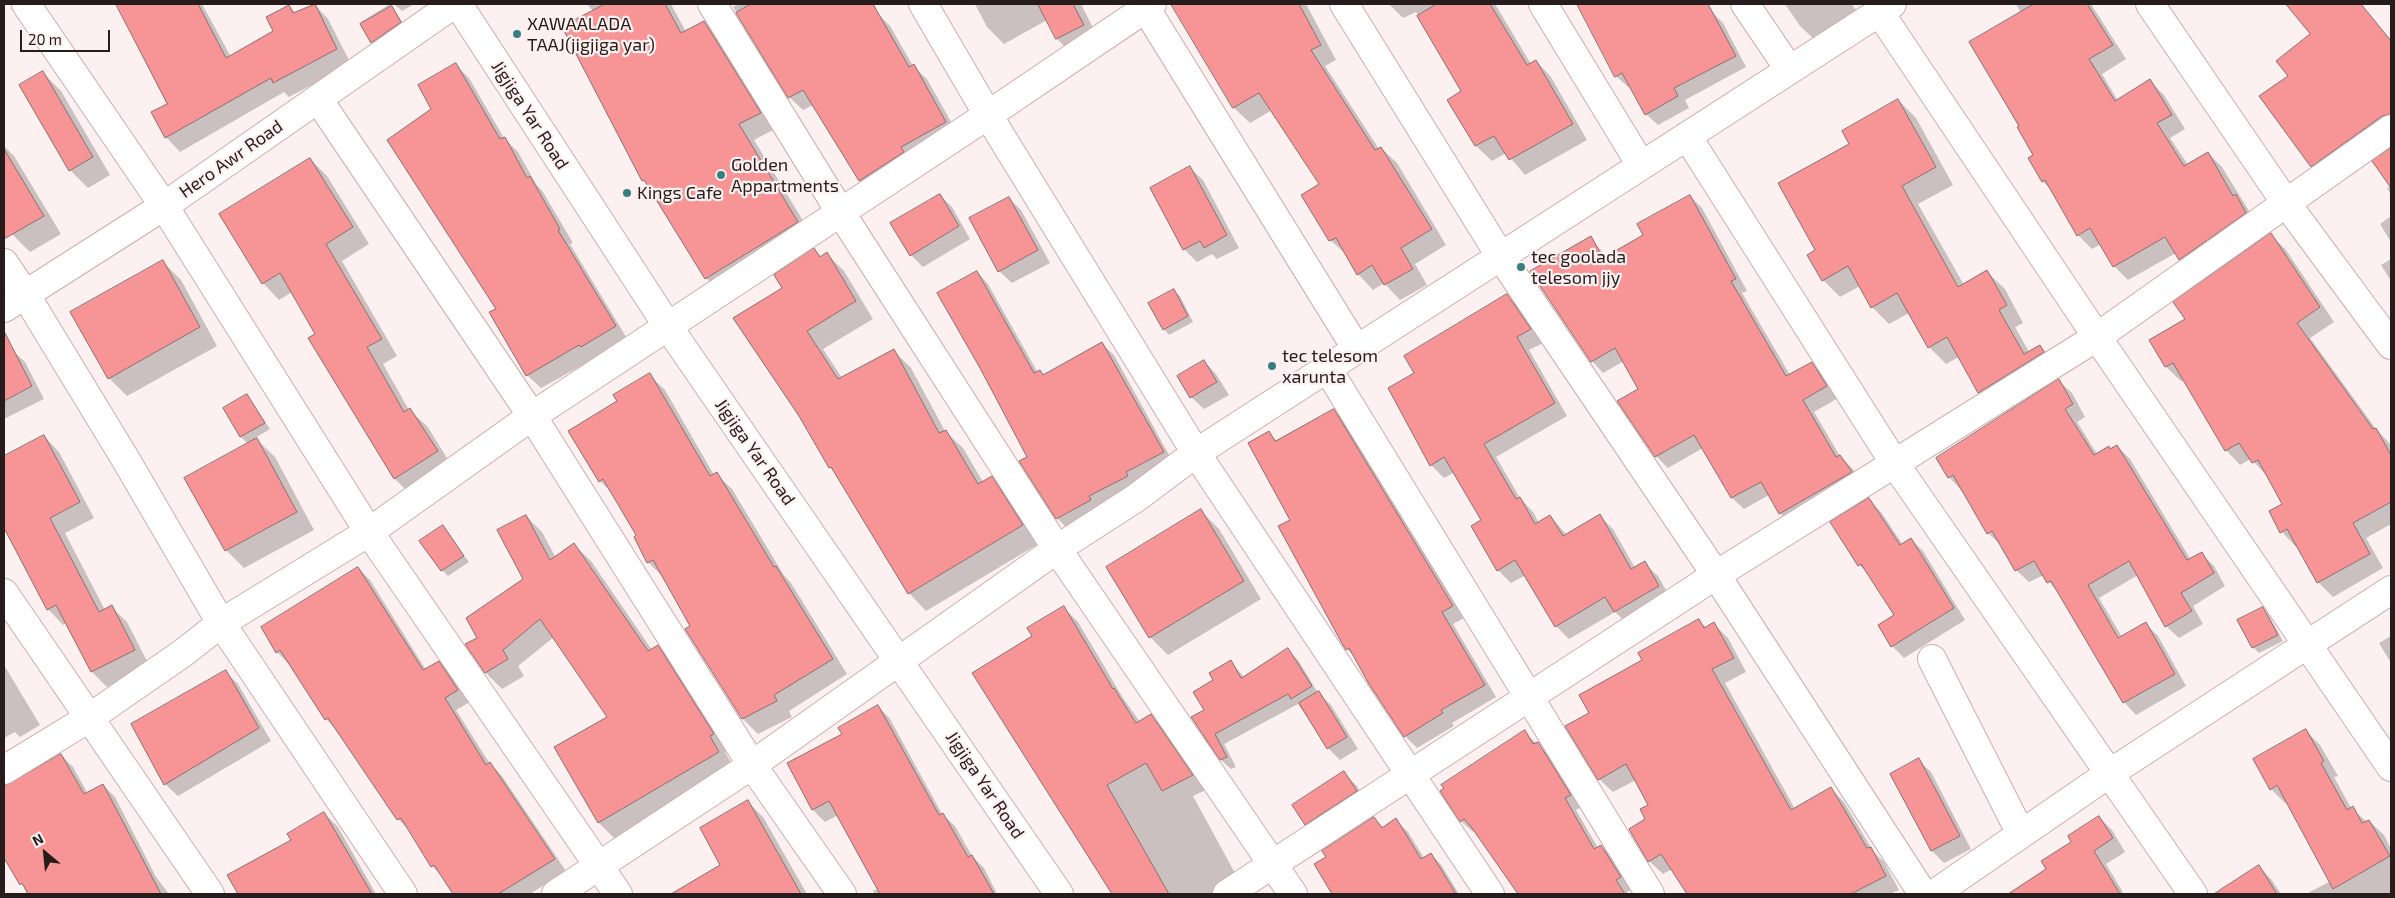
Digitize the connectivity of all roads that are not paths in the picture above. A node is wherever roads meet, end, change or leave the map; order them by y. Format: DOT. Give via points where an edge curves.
graph roads {
  1 [pos="26,4"];
  2 [pos="456,4"];
  3 [pos="712,4"];
  4 [pos="923,4"];
  5 [pos="1344,4"];
  6 [pos="1543,4"];
  7 [pos="1745,4"];
  8 [pos="2150,4"];
  9 [pos="1147,5"];
  10 [pos="1886,8"];
  11 [pos="1789,69"];
  12 [pos="318,99"];
  13 [pos="988,115"];
  14 [pos="2391,129"];
  15 [pos="1687,136"];
  16 [pos="1641,165"];
  17 [pos="2286,203"];
  18 [pos="164,206"];
  19 [pos="841,212"];
  20 [pos="1501,258"];
  21 [pos="4,263"];
  22 [pos="14,301"];
  23 [pos="668,328"];
  24 [pos="2097,337"];
  25 [pos="2391,345"];
  26 [pos="1356,348"];
  27 [pos="1327,368"];
  28 [pos="532,416"];
  29 [pos="1196,453"];
  30 [pos="1895,464"];
  31 [pos="369,532"];
  32 [pos="1056,549"];
  33 [pos="1716,575"];
  34 [pos="2391,590"];
  35 [pos="4,593"];
  36 [pos="221,623"];
  37 [pos="2310,645"];
  38 [pos="1932,659"];
  39 [pos="900,660"];
  40 [pos="1529,696"];
  41 [pos="89,718"];
  42 [pos="752,765"];
  43 [pos="2391,767"];
  44 [pos="4,770"];
  45 [pos="2110,773"];
  46 [pos="1409,775"];
  47 [pos="2021,834"];
  48 [pos="1273,863"];
  49 [pos="599,866"];
  50 [pos="210,894"];
  51 [pos="403,894"];
  52 [pos="556,894"];
  53 [pos="618,894"];
  54 [pos="842,894"];
  55 [pos="1060,894"];
  56 [pos="1227,894"];
  57 [pos="1293,894"];
  58 [pos="1490,894"];
  59 [pos="1650,894"];
  60 [pos="1923,894"];
  61 [pos="1934,894"];
  62 [pos="2193,894"];
  1 -- 18 [label="street"];
  2 -- 12 [label="street, Hero Awr Road"];
  2 -- 23 [label="street, Jigjiga Yar Road"];
  3 -- 19 [label="street"];
  4 -- 13 [label="street"];
  5 -- 20 [label="street"];
  6 -- 16 [label="street"];
  7 -- 11 [label="street"];
  8 -- 17 [label="street"];
  9 -- 13 [label="street"];
  9 -- 26 [label="street"];
  10 -- 11 [label="street"];
  10 -- 24 [label="street"];
  11 -- 15 [label="street"];
  12 -- 18 [label="street, Hero Awr Road"];
  12 -- 28 [label="street"];
  13 -- 19 [label="street"];
  13 -- 29 [label="street"];
  14 -- 17 [label="street"];
  15 -- 16 [label="street"];
  15 -- 30 [label="street"];
  16 -- 20 [label="street"];
  17 -- 24 [label="street"];
  17 -- 25 [label="street"];
  18 -- 22 [label="street, Hero Awr Road"];
  18 -- 31 [label="street"];
  19 -- 23 [label="street"];
  19 -- 32 [label="street"];
  20 -- 26 [label="street"];
  20 -- 33 [label="street"];
  21 -- 22 [label="street"];
  22 -- 36 [label="street" via="126,460"];
  23 -- 28 [label="street"];
  23 -- 39 [label="street, Jigjiga Yar Road"];
  24 -- 30 [label="street"];
  24 -- 37 [label="street"];
  26 -- 27 [label="street"];
  27 -- 29 [label="street"];
  27 -- 40 [label="street"];
  28 -- 31 [label="street"];
  28 -- 42 [label="street"];
  29 -- 32 [label="street" via="1136,498"];
  29 -- 46 [label="street"];
  30 -- 33 [label="street"];
  30 -- 45 [label="street"];
  31 -- 36 [label="street"];
  31 -- 49 [label="street"];
  32 -- 39 [label="street"];
  32 -- 48 [label="street"];
  33 -- 40 [label="street"];
  33 -- 60 [label="street"];
  34 -- 37 [label="street"];
  35 -- 41 [label="street"];
  36 -- 41 [label="street"];
  36 -- 51 [label="street"];
  37 -- 43 [label="street"];
  37 -- 45 [label="street"];
  38 -- 47 [label="street"];
  39 -- 42 [label="street"];
  39 -- 55 [label="street, Jigjiga Yar Road"];
  40 -- 46 [label="street"];
  40 -- 59 [label="street"];
  41 -- 44 [label="street"];
  41 -- 50 [label="street"];
  42 -- 49 [label="street"];
  42 -- 54 [label="street"];
  45 -- 47 [label="street"];
  45 -- 62 [label="street"];
  46 -- 48 [label="street"];
  46 -- 58 [label="street"];
  47 -- 61 [label="street"];
  48 -- 56 [label="street"];
  48 -- 57 [label="street"];
  49 -- 52 [label="street"];
  49 -- 53 [label="street"];
}
